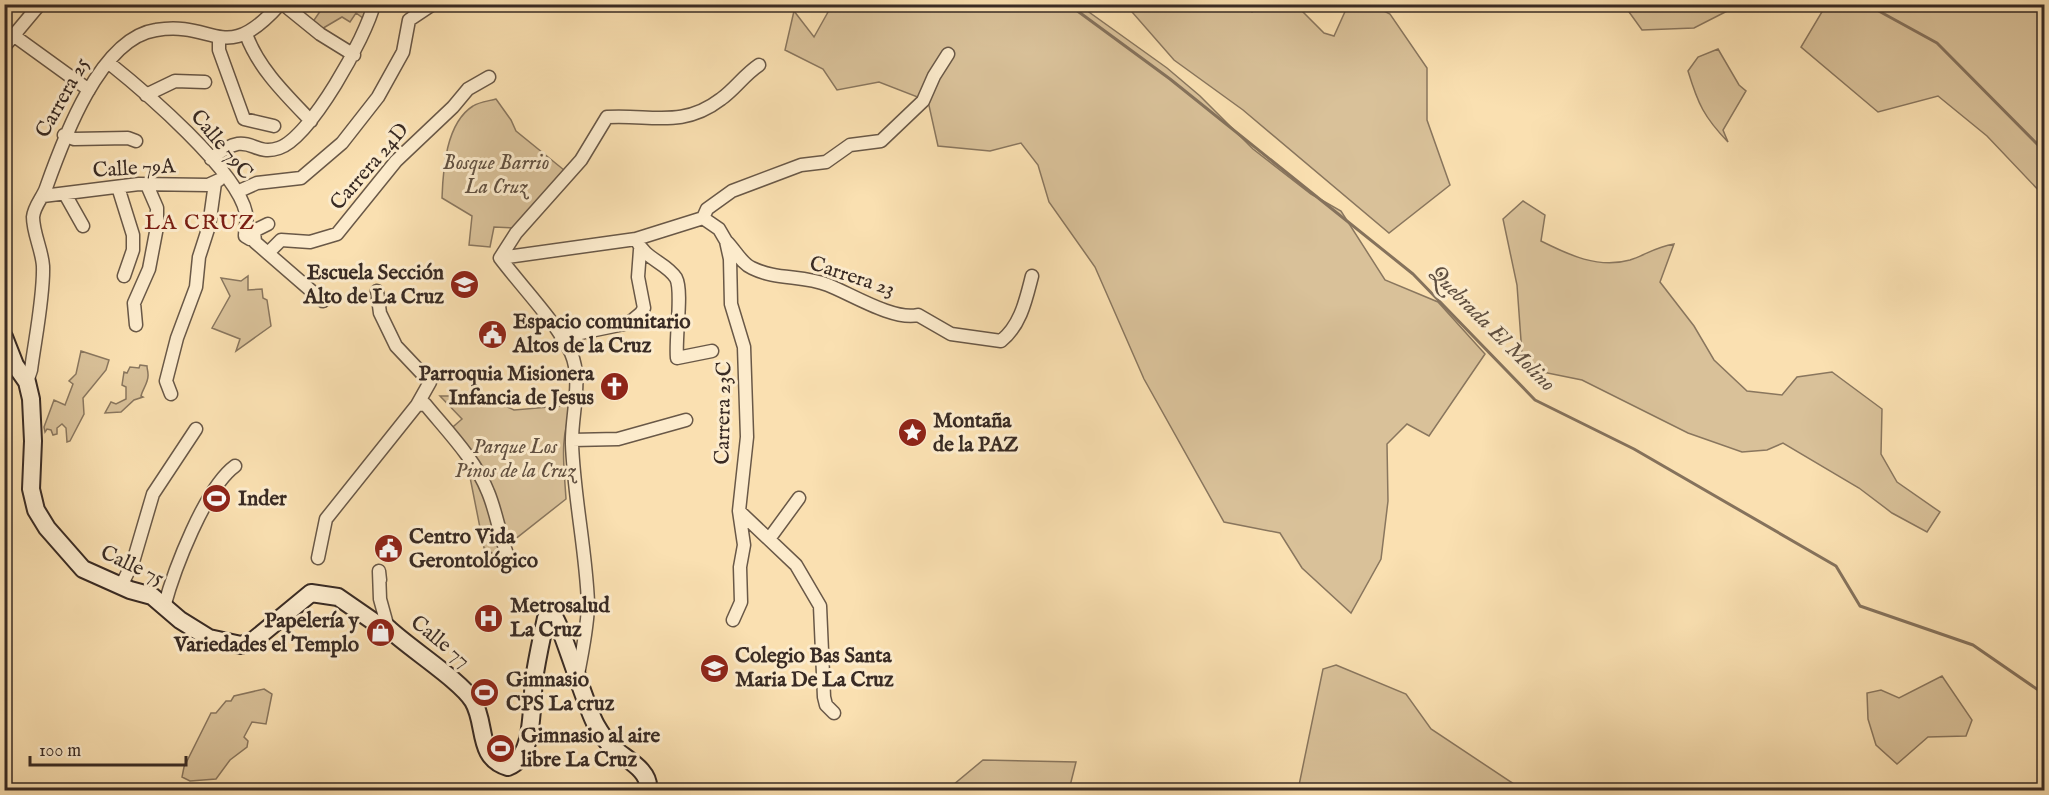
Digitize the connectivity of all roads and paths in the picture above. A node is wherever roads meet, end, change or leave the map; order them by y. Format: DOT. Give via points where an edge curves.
graph roads {
  1 [pos="40,4"];
  2 [pos="282,4"];
  3 [pos="374,4"];
  4 [pos="434,4"];
  5 [pos="246,34"];
  6 [pos="13,35"];
  7 [pos="219,38"];
  8 [pos="4,47"];
  9 [pos="948,54"];
  10 [pos="354,55"];
  11 [pos="109,63"];
  12 [pos="759,65"];
  13 [pos="489,77"];
  14 [pos="205,82"];
  15 [pos="89,90"];
  16 [pos="146,95"];
  17 [pos="311,121"];
  18 [pos="274,126"];
  19 [pos="64,135"];
  20 [pos="136,141"];
  21 [pos="211,159"];
  22 [pos="220,180"];
  23 [pos="147,185"];
  24 [pos="118,187"];
  25 [pos="237,192"];
  26 [pos="65,194"];
  27 [pos="43,196"];
  28 [pos="703,218"];
  29 [pos="268,224"];
  30 [pos="83,226"];
  31 [pos="254,231"];
  32 [pos="726,241"];
  33 [pos="638,244"];
  34 [pos="268,253"];
  35 [pos="500,258"];
  36 [pos="124,276"];
  37 [pos="1032,276"];
  38 [pos="377,291"];
  39 [pos="323,301"];
  40 [pos="136,325"];
  41 [pos="4,337"];
  42 [pos="561,337"];
  43 [pos="712,351"];
  44 [pos="27,382"];
  45 [pos="171,394"];
  46 [pos="417,405"];
  47 [pos="686,420"];
  48 [pos="196,429"];
  49 [pos="572,440"];
  50 [pos="235,466"];
  51 [pos="31,489"];
  52 [pos="799,498"];
  53 [pos="739,510"];
  54 [pos="769,539"];
  55 [pos="506,551"];
  56 [pos="318,558"];
  57 [pos="380,580"];
  58 [pos="121,586"];
  59 [pos="325,594"];
  60 [pos="164,607"];
  61 [pos="733,620"];
  62 [pos="388,628"];
  63 [pos="578,681"];
  64 [pos="834,713"];
  65 [pos="648,790"];
  1 -- 6 [label="street"];
  2 -- 5 [label="street, Carrera 25"];
  2 -- 10 [label="street"];
  3 -- 10 [label="street"];
  4 -- 25 [label="street" via="409,20 403,51 378,97 342,143 301,178 257,183"];
  5 -- 7 [label="street, Carrera 25"];
  5 -- 17 [label="street" via="277,85"];
  6 -- 8 [label="street"];
  6 -- 15 [label="street"];
  7 -- 11 [label="street, Carrera 25" via="183,29 143,32 125,42"];
  7 -- 18 [label="street" via="219,50 244,119"];
  9 -- 28 [label="street" via="922,101 881,141 850,145 826,162 801,165 732,191 707,209"];
  10 -- 17 [label="street"];
  11 -- 15 [label="street, Carrera 25"];
  11 -- 16 [label="street, Calle 79C"];
  12 -- 35 [label="street" via="721,99 693,114 669,120 607,117 580,160 516,232"];
  13 -- 34 [label="street, Carrera 24D" via="468,89 396,160 337,234 310,242 281,240"];
  14 -- 16 [label="street" via="176,81"];
  15 -- 19 [label="street, Carrera 25"];
  16 -- 21 [label="street, Calle 79C" via="172,116"];
  17 -- 21 [label="street" via="280,147 240,142 227,146"];
  19 -- 20 [label="street" via="74,139"];
  19 -- 27 [label="street, Carrera 25"];
  21 -- 22 [label="street, Calle 79C"];
  22 -- 23 [label="street, Calle 79A" via="208,185"];
  22 -- 25 [label="street, Calle 79C"];
  22 -- 45 [label="street" via="199,257 196,287 166,381"];
  23 -- 24 [label="street, Calle 79A"];
  23 -- 40 [label="street" via="157,208 157,227 149,269 134,303"];
  24 -- 26 [label="street, Calle 79A"];
  24 -- 36 [label="street" via="133,235"];
  25 -- 31 [label="street, Calle 79C" via="247,213 245,236 250,239"];
  26 -- 27 [label="street, Calle 79A"];
  26 -- 30 [label="street"];
  27 -- 44 [label="street, Carrera 25" via="33,216 43,265"];
  28 -- 32 [label="street" via="719,229"];
  28 -- 33 [label="street"];
  29 -- 31 [label="street"];
  31 -- 34 [label="street, Calle 79C" via="255,242"];
  32 -- 37 [label="street, Carrera 23" via="748,267 766,275 828,285 878,307 910,317 918,315 951,334 972,338 1002,341 1008,336 1025,308"];
  32 -- 53 [label="street, Carrera 23C" via="731,304 744,347 747,437"];
  33 -- 35 [label="street"];
  33 -- 42 [label="street" via="638,277 644,308 628,323"];
  33 -- 43 [label="street, Carrera 23C" via="675,277 679,288 677,358"];
  34 -- 39 [label="street, Calle 79C"];
  35 -- 42 [label="street"];
  38 -- 46 [label="street" via="380,313 396,346 430,382"];
  41 -- 44 [label="street"];
  42 -- 49 [label="street" via="572,355"];
  44 -- 51 [label="street, Carrera 25" via="33,419"];
  46 -- 55 [label="street" via="425,404 472,464 488,491"];
  46 -- 56 [label="street" via="326,519"];
  47 -- 49 [label="street" via="618,439"];
  48 -- 58 [label="street" via="153,494 133,562"];
  49 -- 63 [label="street" via="574,496 588,606"];
  50 -- 60 [label="street" via="223,474 209,498"];
  51 -- 58 [label="street, Calle 75" via="36,510 47,528 83,569"];
  52 -- 54 [label="street"];
  53 -- 54 [label="street"];
  53 -- 61 [label="street, Carrera 23C" via="744,545 741,602"];
  54 -- 64 [label="street" via="796,565 820,606 824,697"];
  57 -- 62 [label="street" via="379,571 380,599"];
  58 -- 60 [label="street, Calle 75" via="152,596"];
  59 -- 60 [label="street, Calle 75" via="311,592 254,640 241,645 208,638"];
  59 -- 62 [label="street, Calle 77" via="338,597"];
  62 -- 63 [label="street, Calle 77" via="467,693 477,712 488,752 508,767 520,759 525,748 534,675 549,614 558,619"];
  63 -- 65 [label="street, Calle 77" via="595,723 613,748 643,772 649,781"];
}
